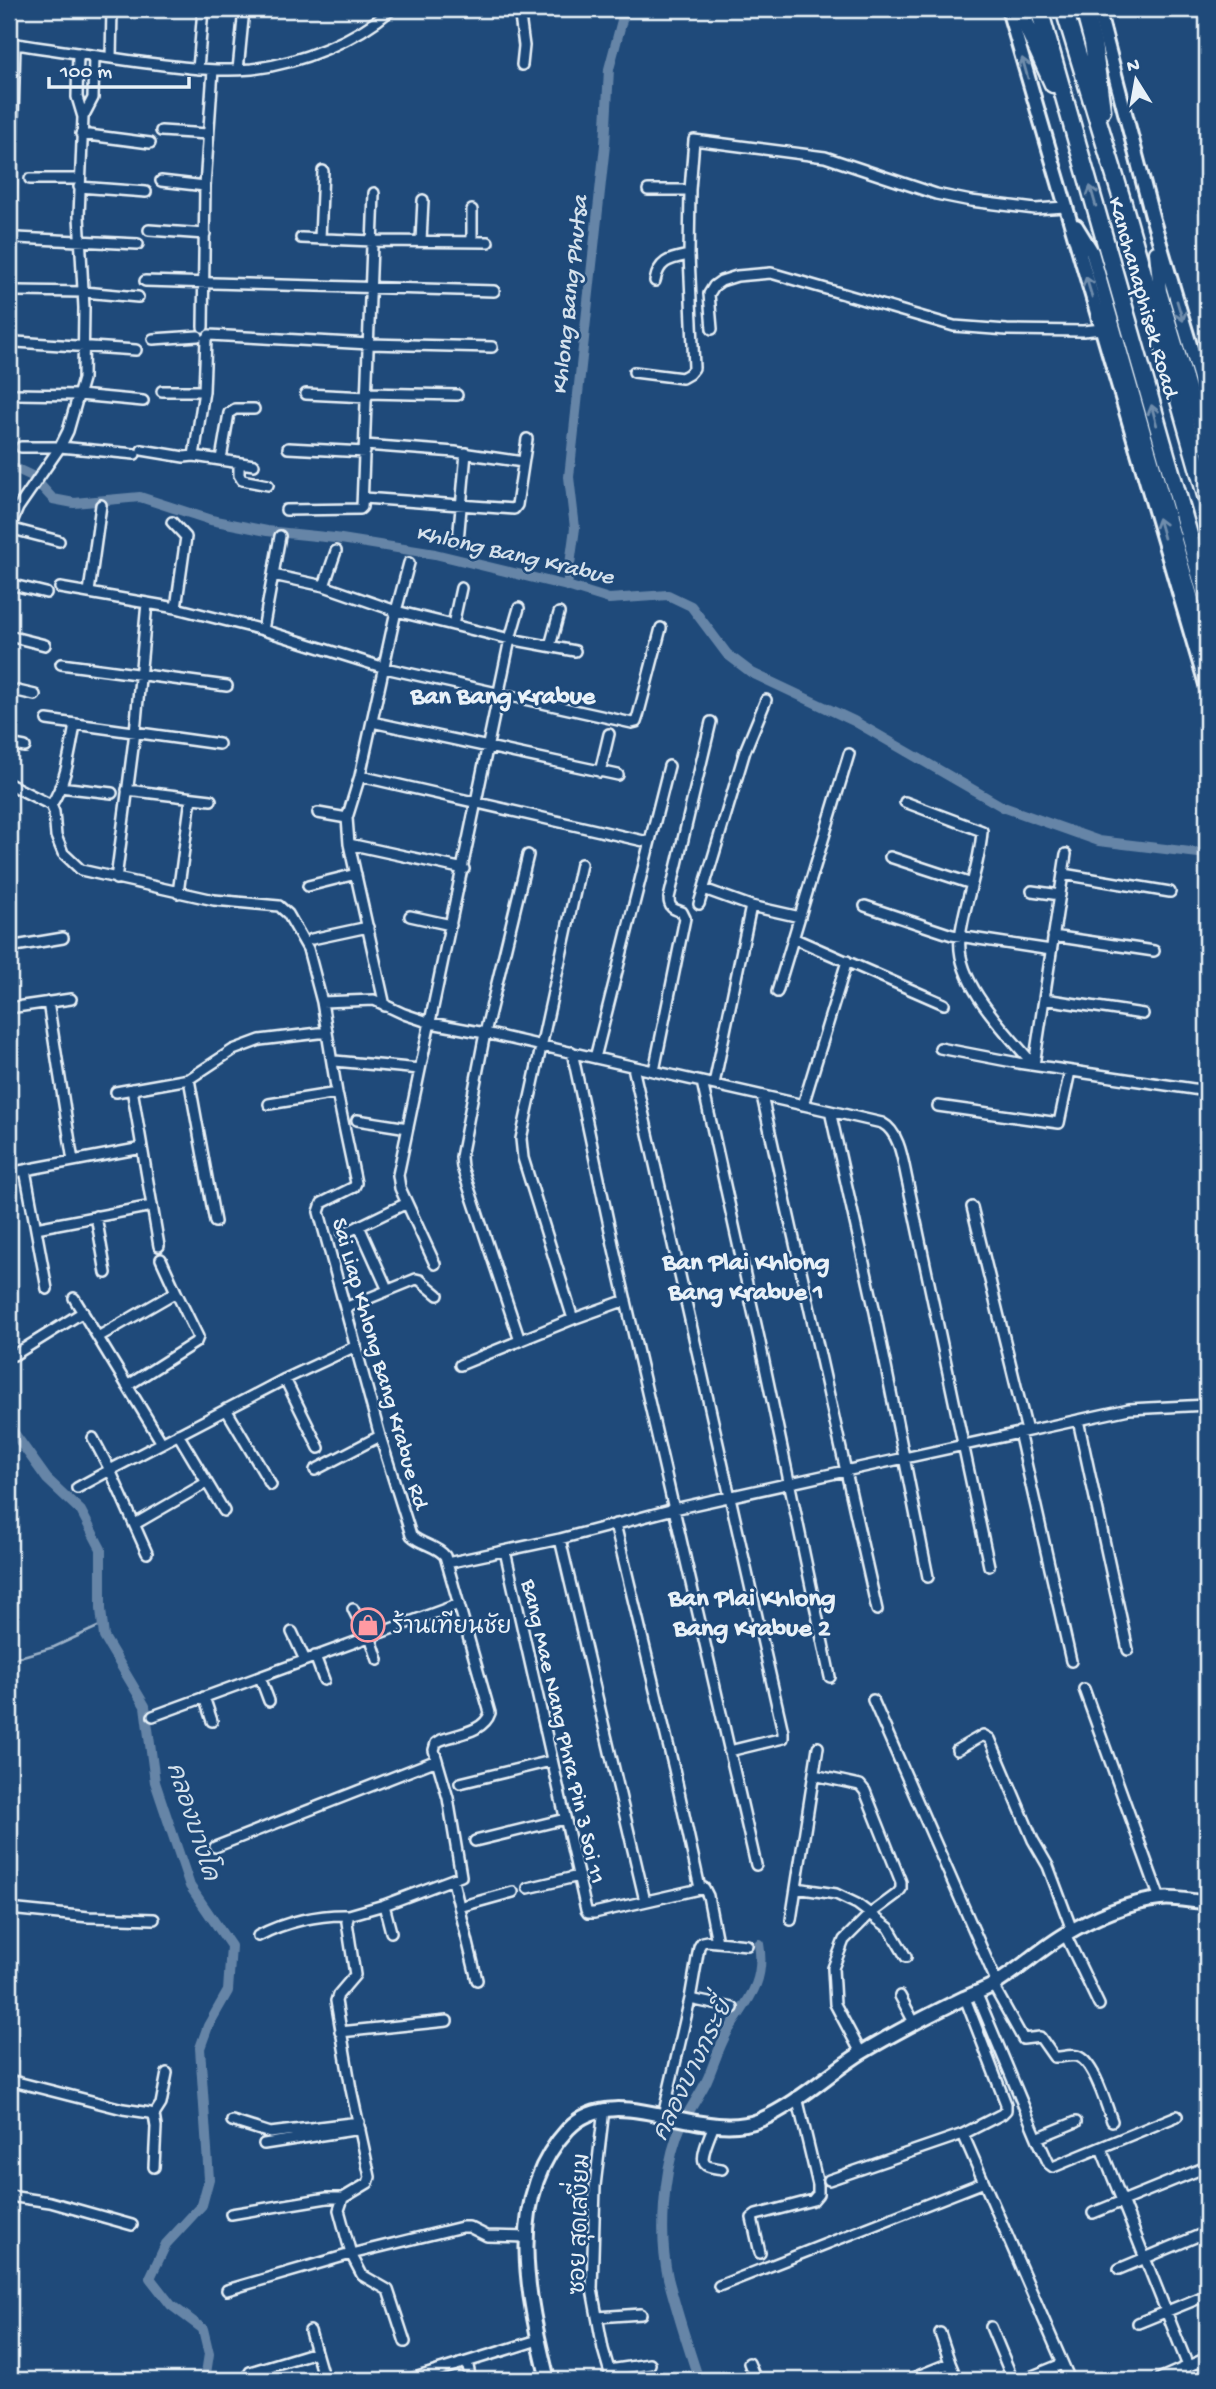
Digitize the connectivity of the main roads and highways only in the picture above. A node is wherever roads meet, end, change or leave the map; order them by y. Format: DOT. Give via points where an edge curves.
graph roads {
  1 [pos="1008,9"];
  2 [pos="1018,9"];
  3 [pos="1039,9"];
  4 [pos="1064,9"];
  5 [pos="1084,9"];
  6 [pos="1098,9"];
  7 [pos="1071,121"];
  8 [pos="1106,146"];
  9 [pos="1066,209"];
  10 [pos="1153,220"];
  11 [pos="1160,292"];
  12 [pos="1157,327"];
  13 [pos="1207,402"];
  14 [pos="1207,448"];
  15 [pos="1207,499"];
  16 [pos="1207,598"];
  17 [pos="1207,651"];
  18 [pos="1207,688"];
  19 [pos="1206,1906"];
  20 [pos="548,2380"];
  9 -- 1 [label="main road, one-way"];
  2 -- 7 [label="highway"];
  3 -- 7 [label="highway, Kanchanaphisek Road"];
  4 -- 8 [label="highway, Kanchanaphisek Road"];
  5 -- 8 [label="highway" via="1097,64"];
  6 -- 10 [label="main road"];
  16 -- 7 [label="highway, Kanchanaphisek Road, one-way"];
  8 -- 12 [label="highway, Kanchanaphisek Road"];
  9 -- 17 [label="main road" via="1092,252"];
  18 -- 9 [label="main road, one-way"];
  10 -- 11 [label="main road"];
  10 -- 13 [label="main road, one-way"];
  11 -- 12 [label="highway"];
  11 -- 14 [label="main road"];
  12 -- 15 [label="highway, Kanchanaphisek Road"];
  19 -- 20 [label="main road" via="1160,1899 1069,1932 995,1984 861,2053 760,2120 714,2125 604,2109 586,2115 568,2128 538,2172 529,2202 529,2281"];
}
